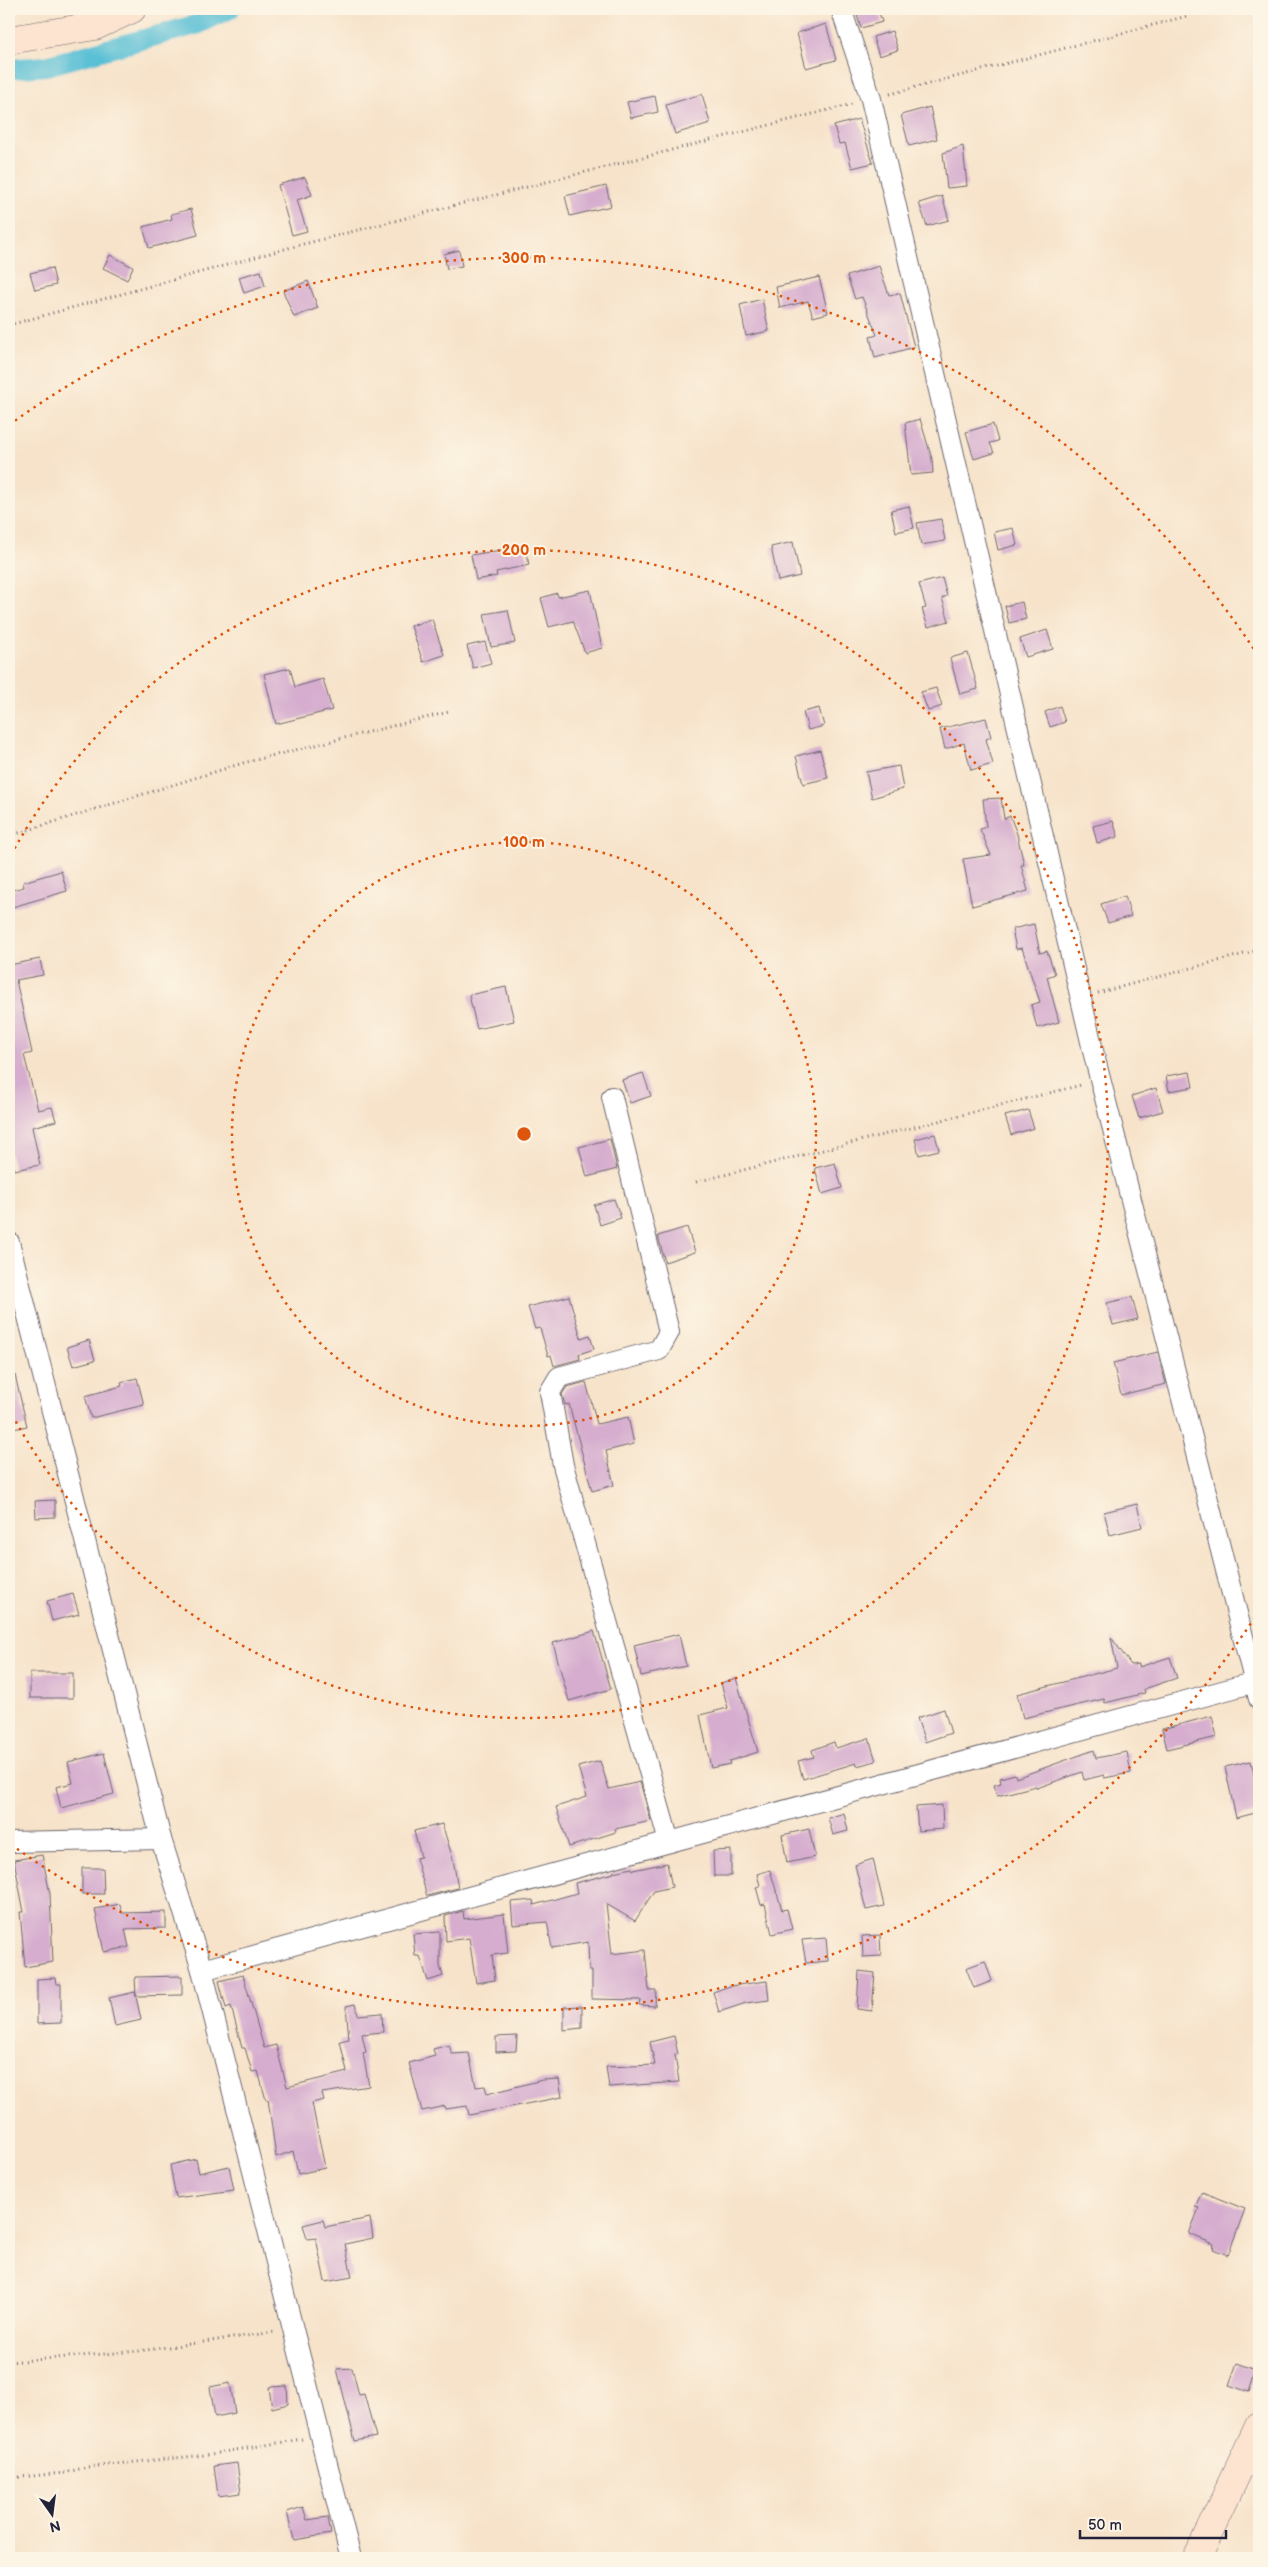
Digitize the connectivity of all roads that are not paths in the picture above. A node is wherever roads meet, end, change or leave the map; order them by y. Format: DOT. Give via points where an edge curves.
graph roads {
  1 [pos="132,9"];
  2 [pos="842,9"];
  3 [pos="9,40"];
  4 [pos="612,1097"];
  5 [pos="9,1242"];
  6 [pos="1258,1688"];
  7 [pos="161,1839"];
  8 [pos="9,1842"];
  9 [pos="669,1842"];
  10 [pos="202,1970"];
  11 [pos="1259,2426"];
  12 [pos="351,2558"];
  13 [pos="1197,2558"];
  1 -- 3 [label="main road" via="95,26"];
  2 -- 6 [label="street" via="870,99 1101,1080"];
  4 -- 9 [label="street" via="669,1332 659,1350 559,1377 550,1392 563,1465"];
  5 -- 7 [label="street"];
  6 -- 9 [label="street"];
  7 -- 8 [label="street"];
  7 -- 10 [label="street"];
  9 -- 10 [label="street"];
  10 -- 12 [label="street"];
  11 -- 13 [label="main road"];
}
